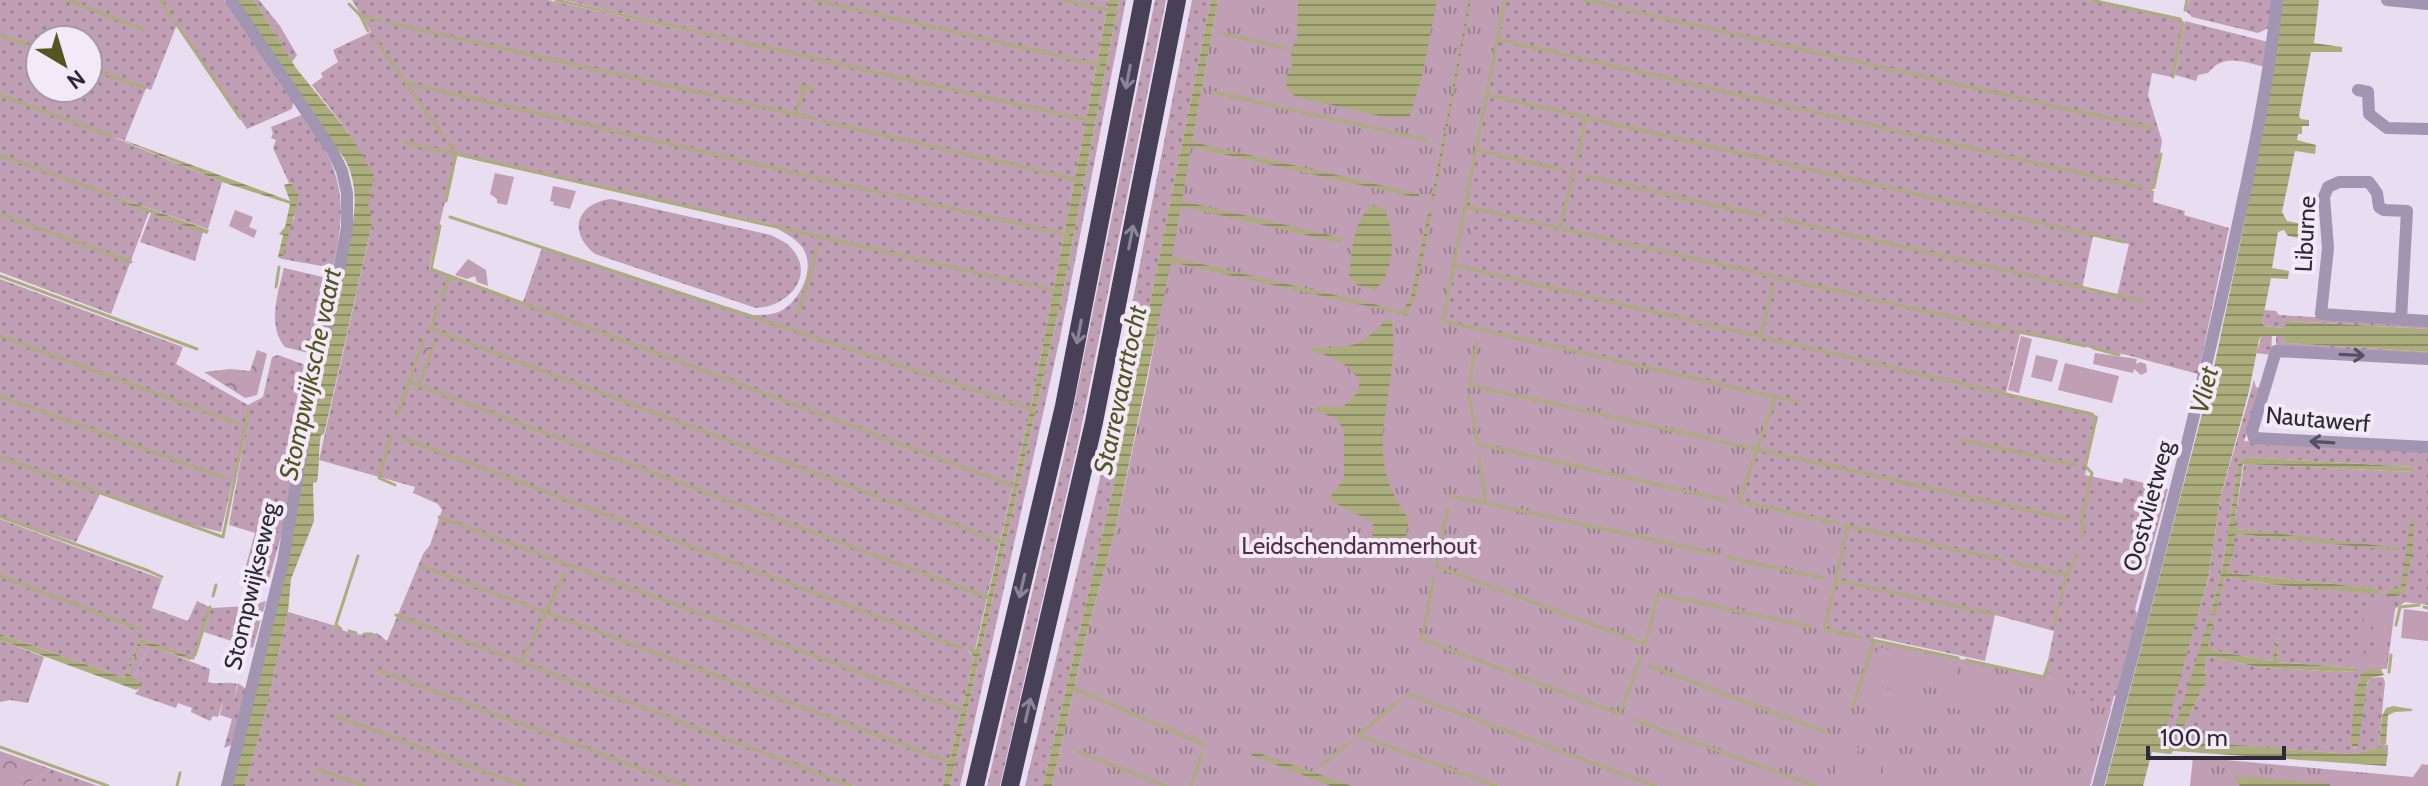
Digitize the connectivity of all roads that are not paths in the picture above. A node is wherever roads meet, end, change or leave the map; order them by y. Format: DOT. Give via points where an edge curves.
graph roads {
  1 [pos="231,0"];
  2 [pos="1143,0"];
  3 [pos="1177,0"];
  4 [pos="2277,0"];
  5 [pos="2387,0"];
  6 [pos="2428,4"];
  7 [pos="2358,90"];
  8 [pos="2428,129"];
  9 [pos="2401,319"];
  10 [pos="2428,321"];
  11 [pos="2428,359"];
  12 [pos="2428,447"];
  13 [pos="227,786"];
  14 [pos="975,786"];
  15 [pos="1010,786"];
  16 [pos="2098,786"];
  1 -- 13 [label="street, Stompwijkseweg" via="332,150 348,200 285,547"];
  2 -- 14 [label="highway, one-way" via="1064,406"];
  15 -- 3 [label="highway, one-way" via="1094,422"];
  4 -- 16 [label="street, Oostvlietweg" via="2257,130 2203,383"];
  5 -- 6 [label="street"];
  7 -- 8 [label="street" via="2368,92 2369,114 2387,128"];
  9 -- 9 [label="street, Liburne" via="2321,314 2328,187 2369,182 2379,207 2407,211"];
  9 -- 10 [label="street, Liburne"];
  12 -- 11 [label="street, Nautawerf, one-way" via="2254,438 2252,431 2276,351"];
}
